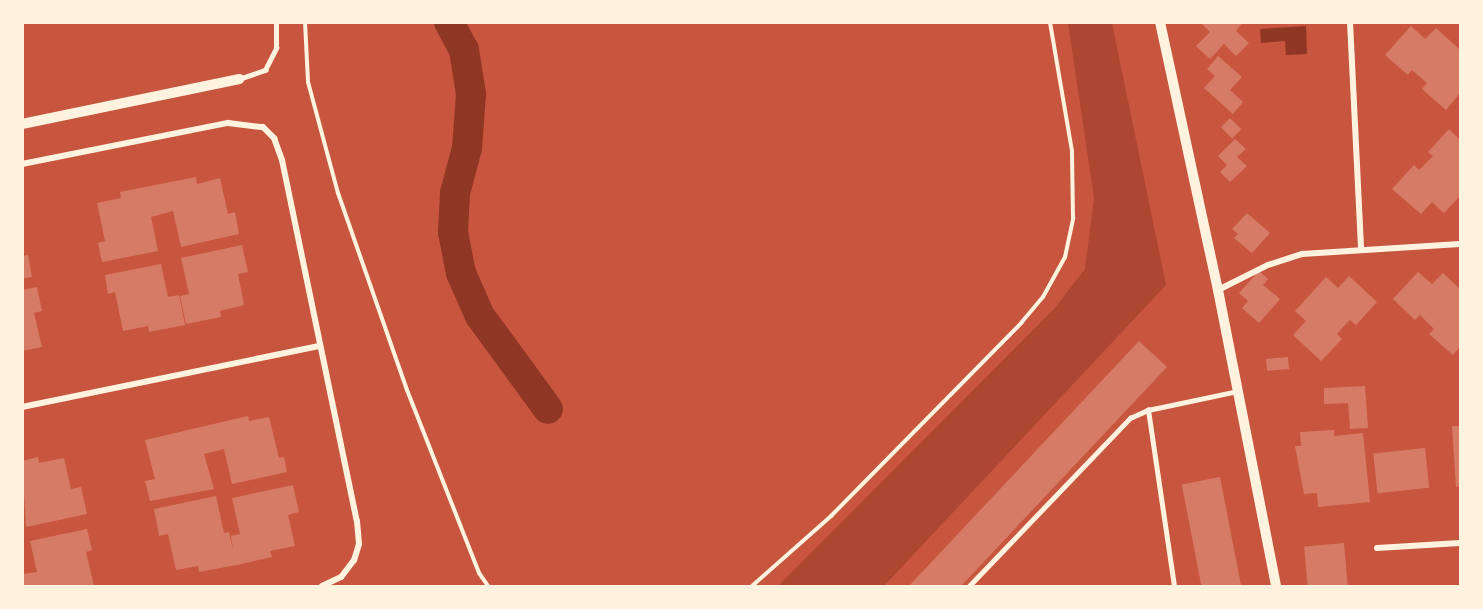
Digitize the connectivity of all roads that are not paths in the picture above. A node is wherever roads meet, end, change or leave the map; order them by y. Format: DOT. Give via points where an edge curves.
graph roads {
  1 [pos="276,22"];
  2 [pos="1160,22"];
  3 [pos="1350,22"];
  4 [pos="239,79"];
  5 [pos="22,124"];
  6 [pos="22,164"];
  7 [pos="1461,244"];
  8 [pos="1361,249"];
  9 [pos="1218,290"];
  10 [pos="318,346"];
  11 [pos="1238,391"];
  12 [pos="22,407"];
  13 [pos="1148,410"];
  14 [pos="1461,543"];
  15 [pos="1377,548"];
  16 [pos="322,586"];
  17 [pos="969,586"];
  18 [pos="1174,586"];
  19 [pos="1276,586"];
  1 -- 4 [label="lane" via="276,48 265,70"];
  2 -- 9 [label="street"];
  3 -- 8 [label="street"];
  4 -- 5 [label="street"];
  6 -- 10 [label="street" via="213,125 245,122 263,128 274,138 282,160"];
  7 -- 8 [label="street"];
  8 -- 9 [label="street" via="1292,257"];
  9 -- 11 [label="street"];
  10 -- 12 [label="street"];
  10 -- 16 [label="street" via="359,544 341,577"];
  11 -- 13 [label="lane"];
  11 -- 19 [label="street"];
  13 -- 17 [label="lane" via="1130,418"];
  13 -- 18 [label="lane"];
  14 -- 15 [label="street"];
}
